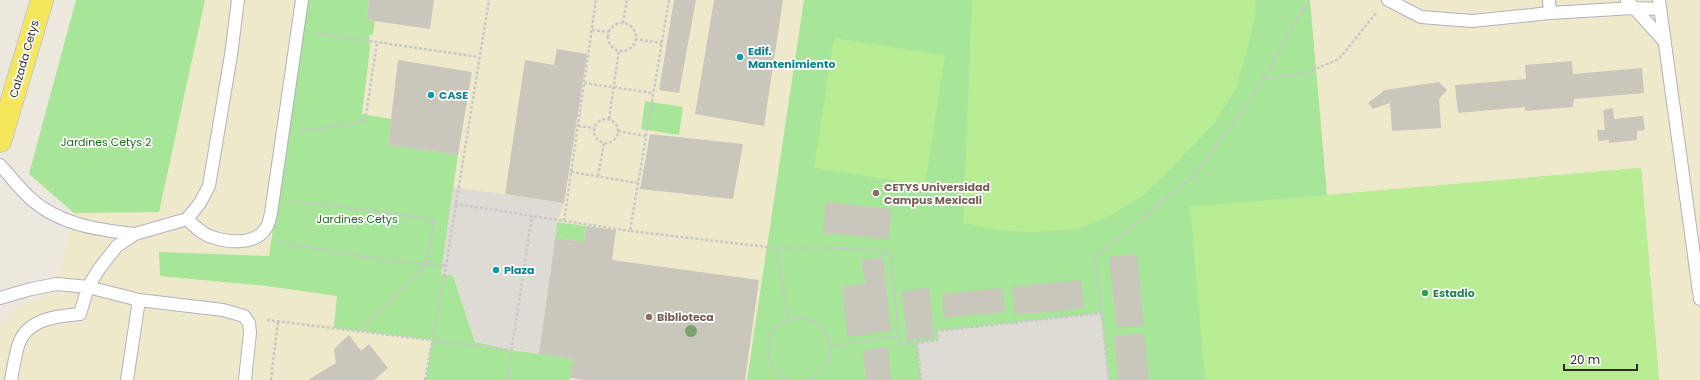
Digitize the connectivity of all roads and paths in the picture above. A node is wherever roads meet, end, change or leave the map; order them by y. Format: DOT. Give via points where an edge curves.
graph roads {
  1 [pos="42,0"];
  2 [pos="238,0"];
  3 [pos="302,0"];
  4 [pos="488,0"];
  5 [pos="596,0"];
  6 [pos="627,0"];
  7 [pos="669,0"];
  8 [pos="1308,0"];
  9 [pos="1388,0"];
  10 [pos="1549,0"];
  11 [pos="1630,4"];
  12 [pos="1659,4"];
  13 [pos="1377,12"];
  14 [pos="1550,13"];
  15 [pos="623,23"];
  16 [pos="592,30"];
  17 [pos="308,32"];
  18 [pos="609,32"];
  19 [pos="635,39"];
  20 [pos="378,42"];
  21 [pos="1665,42"];
  22 [pos="662,43"];
  23 [pos="619,50"];
  24 [pos="479,57"];
  25 [pos="1263,79"];
  26 [pos="584,83"];
  27 [pos="613,87"];
  28 [pos="653,93"];
  29 [pos="609,119"];
  30 [pos="578,126"];
  31 [pos="594,128"];
  32 [pos="300,131"];
  33 [pos="618,131"];
  34 [pos="646,136"];
  35 [pos="0,141"];
  36 [pos="604,143"];
  37 [pos="0,165"];
  38 [pos="571,172"];
  39 [pos="598,176"];
  40 [pos="638,183"];
  41 [pos="284,202"];
  42 [pos="455,204"];
  43 [pos="532,216"];
  44 [pos="187,219"];
  45 [pos="564,221"];
  46 [pos="630,231"];
  47 [pos="262,232"];
  48 [pos="135,234"];
  49 [pos="776,248"];
  50 [pos="426,264"];
  51 [pos="446,266"];
  52 [pos="88,287"];
  53 [pos="0,298"];
  54 [pos="1700,299"];
  55 [pos="139,300"];
  56 [pos="1101,313"];
  57 [pos="244,316"];
  58 [pos="789,319"];
  59 [pos="278,321"];
  60 [pos="360,332"];
  61 [pos="899,336"];
  62 [pos="432,340"];
  63 [pos="917,343"];
  64 [pos="829,346"];
  65 [pos="512,350"];
  66 [pos="11,380"];
  67 [pos="127,380"];
  68 [pos="245,380"];
  69 [pos="271,380"];
  70 [pos="425,380"];
  71 [pos="507,380"];
  72 [pos="790,380"];
  73 [pos="808,380"];
  74 [pos="920,380"];
  75 [pos="1108,380"];
  1 -- 35 [label="main road, Calzada Cetys"];
  2 -- 44 [label="lane" via="208,186 200,203"];
  3 -- 47 [label="lane" via="271,213 267,227"];
  4 -- 24 [label="path"];
  5 -- 16 [label="path"];
  6 -- 15 [label="path"];
  7 -- 22 [label="path"];
  8 -- 25 [label="path"];
  9 -- 14 [label="lane" via="1421,17 1450,21"];
  10 -- 14 [label="lane"];
  11 -- 12 [label="lane"];
  11 -- 14 [label="lane"];
  11 -- 21 [label="lane"];
  12 -- 21 [label="lane"];
  13 -- 25 [label="path" via="1339,59 1306,73"];
  15 -- 18 [label="path" via="614,25"];
  15 -- 19 [label="path" via="634,30"];
  16 -- 18 [label="path"];
  16 -- 26 [label="path"];
  17 -- 20 [label="path"];
  18 -- 23 [label="path" via="611,45"];
  19 -- 22 [label="path"];
  19 -- 23 [label="path" via="631,47"];
  20 -- 24 [label="path"];
  20 -- 32 [label="path" via="364,121"];
  21 -- 54 [label="lane"];
  22 -- 28 [label="path"];
  23 -- 27 [label="path"];
  24 -- 42 [label="path"];
  25 -- 56 [label="path" via="1194,176 1095,257"];
  26 -- 27 [label="path"];
  26 -- 30 [label="path"];
  27 -- 28 [label="path"];
  27 -- 29 [label="path"];
  28 -- 34 [label="path"];
  29 -- 31 [label="path" via="601,119"];
  29 -- 33 [label="path" via="616,123"];
  30 -- 31 [label="path"];
  30 -- 38 [label="path"];
  31 -- 36 [label="path" via="595,136"];
  33 -- 34 [label="path"];
  33 -- 36 [label="path" via="612,141"];
  34 -- 40 [label="path"];
  36 -- 39 [label="path"];
  37 -- 48 [label="lane" via="32,200 71,223"];
  38 -- 39 [label="path"];
  38 -- 45 [label="path"];
  39 -- 40 [label="path"];
  40 -- 46 [label="path"];
  41 -- 50 [label="path" via="434,220"];
  42 -- 43 [label="path"];
  42 -- 51 [label="path"];
  43 -- 45 [label="path"];
  43 -- 65 [label="path"];
  44 -- 47 [label="lane" via="212,237 232,241 258,237"];
  44 -- 48 [label="lane"];
  45 -- 46 [label="path"];
  46 -- 49 [label="path"];
  47 -- 50 [label="path" via="277,242 376,259"];
  48 -- 52 [label="lane" via="117,246"];
  49 -- 58 [label="path"];
  49 -- 61 [label="path" via="835,248 890,252"];
  50 -- 51 [label="path"];
  50 -- 60 [label="path"];
  51 -- 62 [label="path"];
  52 -- 53 [label="lane" via="56,284"];
  52 -- 55 [label="lane"];
  52 -- 66 [label="lane" via="80,314 58,316 29,328 18,345"];
  55 -- 57 [label="lane" via="223,310"];
  55 -- 67 [label="lane"];
  56 -- 63 [label="path" via="937,331 938,340"];
  56 -- 75 [label="path"];
  57 -- 59 [label="path"];
  57 -- 68 [label="lane" via="249,323 250,333"];
  58 -- 64 [label="path" via="810,320 819,325 826,333"];
  58 -- 72 [label="path" via="773,332 768,342 768,352 770,363 776,372"];
  59 -- 60 [label="path"];
  59 -- 69 [label="path"];
  60 -- 62 [label="path"];
  61 -- 63 [label="path" via="900,345"];
  61 -- 64 [label="path"];
  62 -- 65 [label="path"];
  62 -- 70 [label="path"];
  63 -- 74 [label="path"];
  64 -- 73 [label="path" via="831,352 828,363 815,378"];
  65 -- 71 [label="path"];
}
